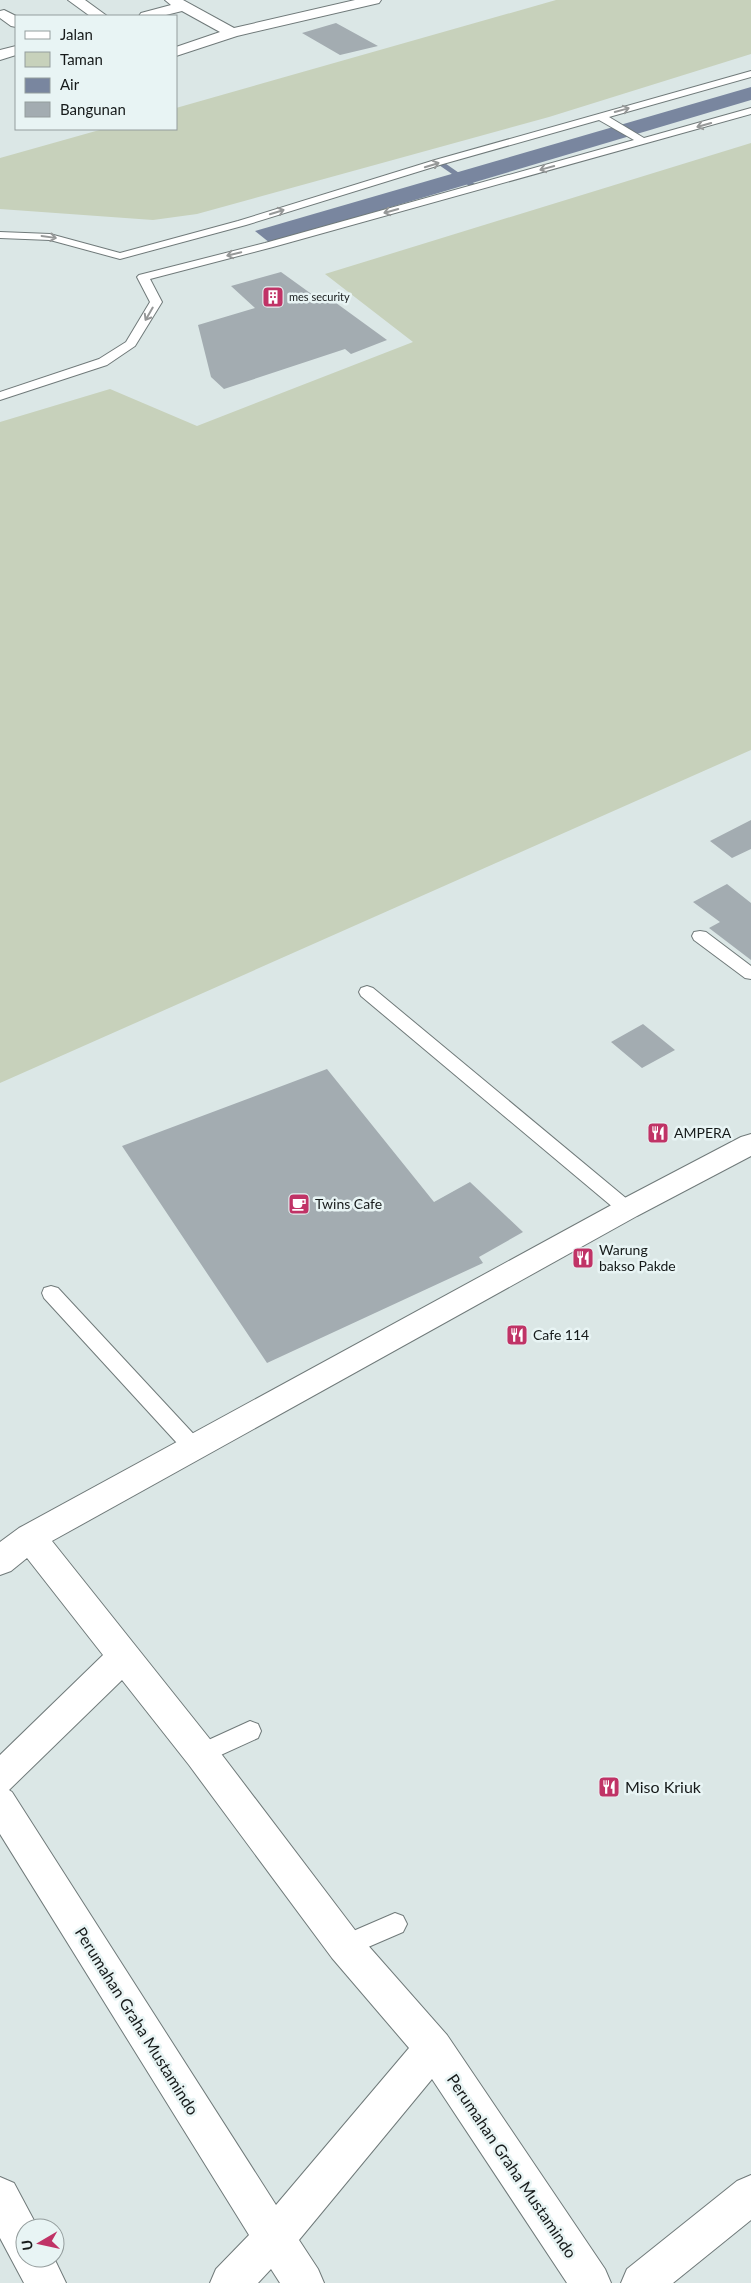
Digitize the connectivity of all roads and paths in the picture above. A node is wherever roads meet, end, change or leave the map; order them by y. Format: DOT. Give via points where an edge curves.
graph roads {
  1 [pos="75,0"];
  2 [pos="374,0"];
  3 [pos="176,3"];
  4 [pos="98,15"];
  5 [pos="148,15"];
  6 [pos="232,34"];
  7 [pos="15,51"];
  8 [pos="178,51"];
  9 [pos="0,55"];
  10 [pos="751,74"];
  11 [pos="751,111"];
  12 [pos="599,116"];
  13 [pos="639,139"];
  14 [pos="255,234"];
  15 [pos="0,235"];
  16 [pos="120,256"];
  17 [pos="143,277"];
  18 [pos="0,396"];
  19 [pos="700,936"];
  20 [pos="751,974"];
  21 [pos="367,992"];
  22 [pos="751,1144"];
  23 [pos="627,1209"];
  24 [pos="51,1293"];
  25 [pos="194,1448"];
  26 [pos="30,1537"];
  27 [pos="0,1562"];
  28 [pos="123,1657"];
  29 [pos="250,1730"];
  30 [pos="201,1754"];
  31 [pos="0,1778"];
  32 [pos="0,1803"];
  33 [pos="395,1924"];
  34 [pos="345,1946"];
  35 [pos="434,2048"];
  36 [pos="751,2195"];
  37 [pos="0,2197"];
  38 [pos="15,2225"];
  39 [pos="274,2238"];
  40 [pos="38,2268"];
  41 [pos="46,2283"];
  42 [pos="230,2283"];
  43 [pos="304,2283"];
  44 [pos="590,2283"];
  45 [pos="640,2283"];
  1 -- 4 [label="street"];
  2 -- 6 [label="street"];
  3 -- 5 [label="street"];
  3 -- 6 [label="street"];
  6 -- 8 [label="street"];
  7 -- 9 [label="street"];
  12 -- 10 [label="lane, one-way"];
  11 -- 13 [label="lane, one-way"];
  12 -- 13 [label="lane"];
  14 -- 12 [label="lane, one-way"];
  13 -- 14 [label="lane, one-way" via="475,187"];
  14 -- 16 [label="lane" via="179,240"];
  14 -- 17 [label="lane, one-way" via="200,263"];
  15 -- 16 [label="lane, one-way" via="50,237"];
  16 -- 17 [label="lane"];
  17 -- 18 [label="lane, one-way" via="156,302 131,344 103,362"];
  19 -- 20 [label="lane"];
  21 -- 23 [label="lane"];
  22 -- 23 [label="street"];
  23 -- 25 [label="street"];
  24 -- 25 [label="lane"];
  25 -- 26 [label="street"];
  26 -- 27 [label="street"];
  26 -- 28 [label="street, Perumahan Graha Mustamindo"];
  28 -- 30 [label="street, Perumahan Graha Mustamindo"];
  28 -- 31 [label="street"];
  29 -- 30 [label="lane"];
  30 -- 34 [label="street, Perumahan Graha Mustamindo"];
  32 -- 39 [label="street, Perumahan Graha Mustamindo"];
  33 -- 34 [label="lane"];
  34 -- 35 [label="street, Perumahan Graha Mustamindo"];
  35 -- 39 [label="street"];
  35 -- 44 [label="street, Perumahan Graha Mustamindo"];
  36 -- 45 [label="street"];
  37 -- 38 [label="street"];
  39 -- 42 [label="street"];
  39 -- 43 [label="street, Perumahan Graha Mustamindo"];
  40 -- 41 [label="street"];
}
